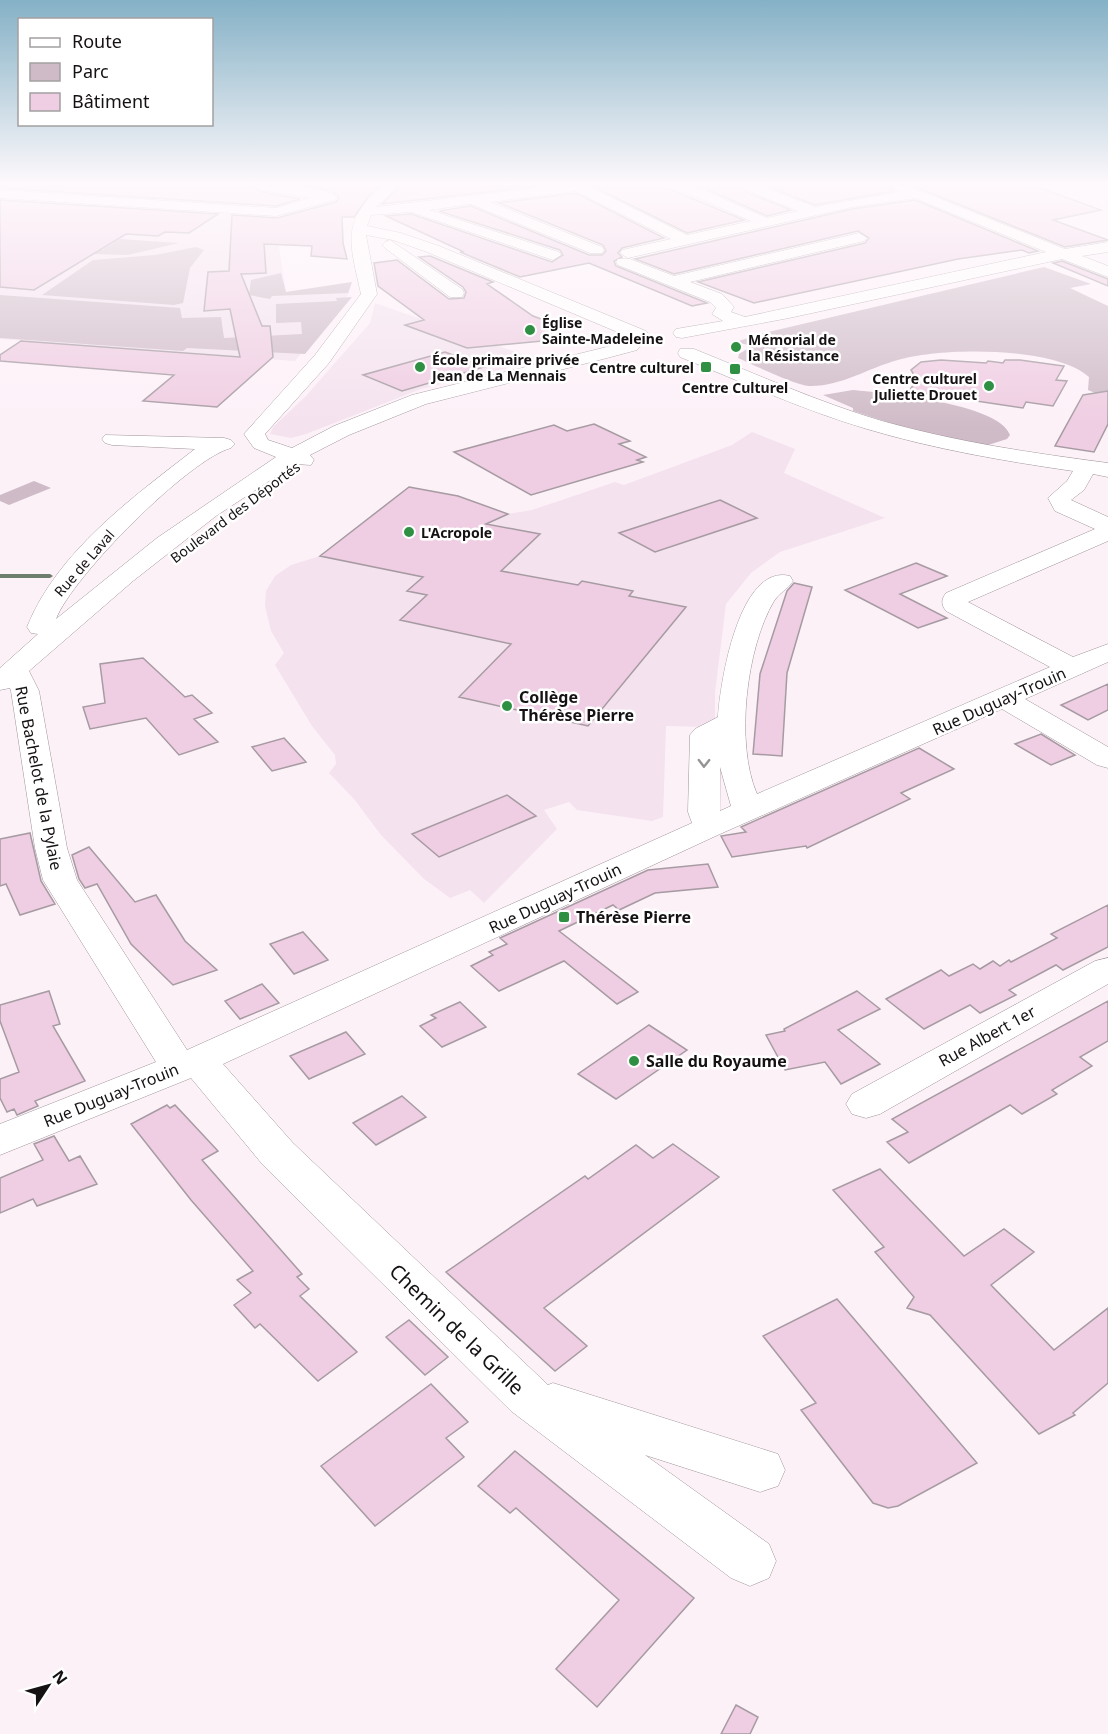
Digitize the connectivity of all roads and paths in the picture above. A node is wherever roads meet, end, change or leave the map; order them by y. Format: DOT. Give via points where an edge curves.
graph roads {
  1 [pos="363,267"];
  2 [pos="421,267"];
  3 [pos="476,267"];
  4 [pos="646,267"];
  5 [pos="729,267"];
  6 [pos="737,267"];
  7 [pos="997,267"];
  8 [pos="732,268"];
  9 [pos="674,281"];
  10 [pos="456,292"];
  11 [pos="743,322"];
  12 [pos="666,345"];
  13 [pos="112,439"];
  14 [pos="258,441"];
  15 [pos="215,444"];
  16 [pos="297,458"];
  17 [pos="1097,468"];
  18 [pos="1108,526"];
  19 [pos="1108,532"];
  20 [pos="781,581"];
  21 [pos="58,631"];
  22 [pos="1108,652"];
  23 [pos="1072,668"];
  24 [pos="7,677"];
  25 [pos="1005,699"];
  26 [pos="732,721"];
  27 [pos="1108,759"];
  28 [pos="748,810"];
  29 [pos="709,827"];
  30 [pos="1108,969"];
  31 [pos="189,1064"];
  32 [pos="866,1104"];
  33 [pos="0,1140"];
  34 [pos="528,1397"];
  35 [pos="760,1470"];
  36 [pos="750,1561"];
  1 -- 14 [label="street" via="369,294 308,376 256,430"];
  2 -- 10 [label="street"];
  3 -- 12 [label="street"];
  4 -- 9 [label="street"];
  5 -- 8 [label="street"];
  6 -- 8 [label="street"];
  7 -- 11 [label="street"];
  8 -- 9 [label="street"];
  9 -- 11 [label="street" via="716,298 725,307 721,314"];
  11 -- 12 [label="street"];
  12 -- 16 [label="street, Boulevard des Déportés" via="444,400"];
  12 -- 17 [label="street" via="875,425 1009,457"];
  13 -- 15 [label="street"];
  14 -- 15 [label="street"];
  14 -- 16 [label="street"];
  15 -- 21 [label="street, Rue de Laval" via="116,525 62,587 42,613 40,627"];
  16 -- 21 [label="street, Boulevard des Déportés" via="263,472"];
  16 -- 24 [label="street, Boulevard des Déportés" via="58,649"];
  17 -- 18 [label="street" via="1059,498 1063,506"];
  19 -- 23 [label="street" via="955,598 955,606"];
  20 -- 26 [label="street" via="765,594 751,621"];
  21 -- 24 [label="street"];
  22 -- 23 [label="street, Rue Duguay-Trouin"];
  23 -- 25 [label="street, Rue Duguay-Trouin"];
  24 -- 31 [label="street, Rue Bachelot de la Pylaie" via="25,691 51,848 60,880"];
  25 -- 27 [label="street"];
  25 -- 28 [label="street, Rue Duguay-Trouin"];
  26 -- 28 [label="street" via="732,764"];
  26 -- 29 [label="street, one-way" via="705,735 704,804"];
  28 -- 29 [label="street, Rue Duguay-Trouin"];
  29 -- 31 [label="street, Rue Duguay-Trouin"];
  30 -- 32 [label="street, Rue Albert 1er"];
  31 -- 33 [label="street, Rue Duguay-Trouin"];
  31 -- 34 [label="street, Chemin de la Grille"];
  34 -- 35 [label="street"];
  34 -- 36 [label="street, Chemin de la Grille"];
}
